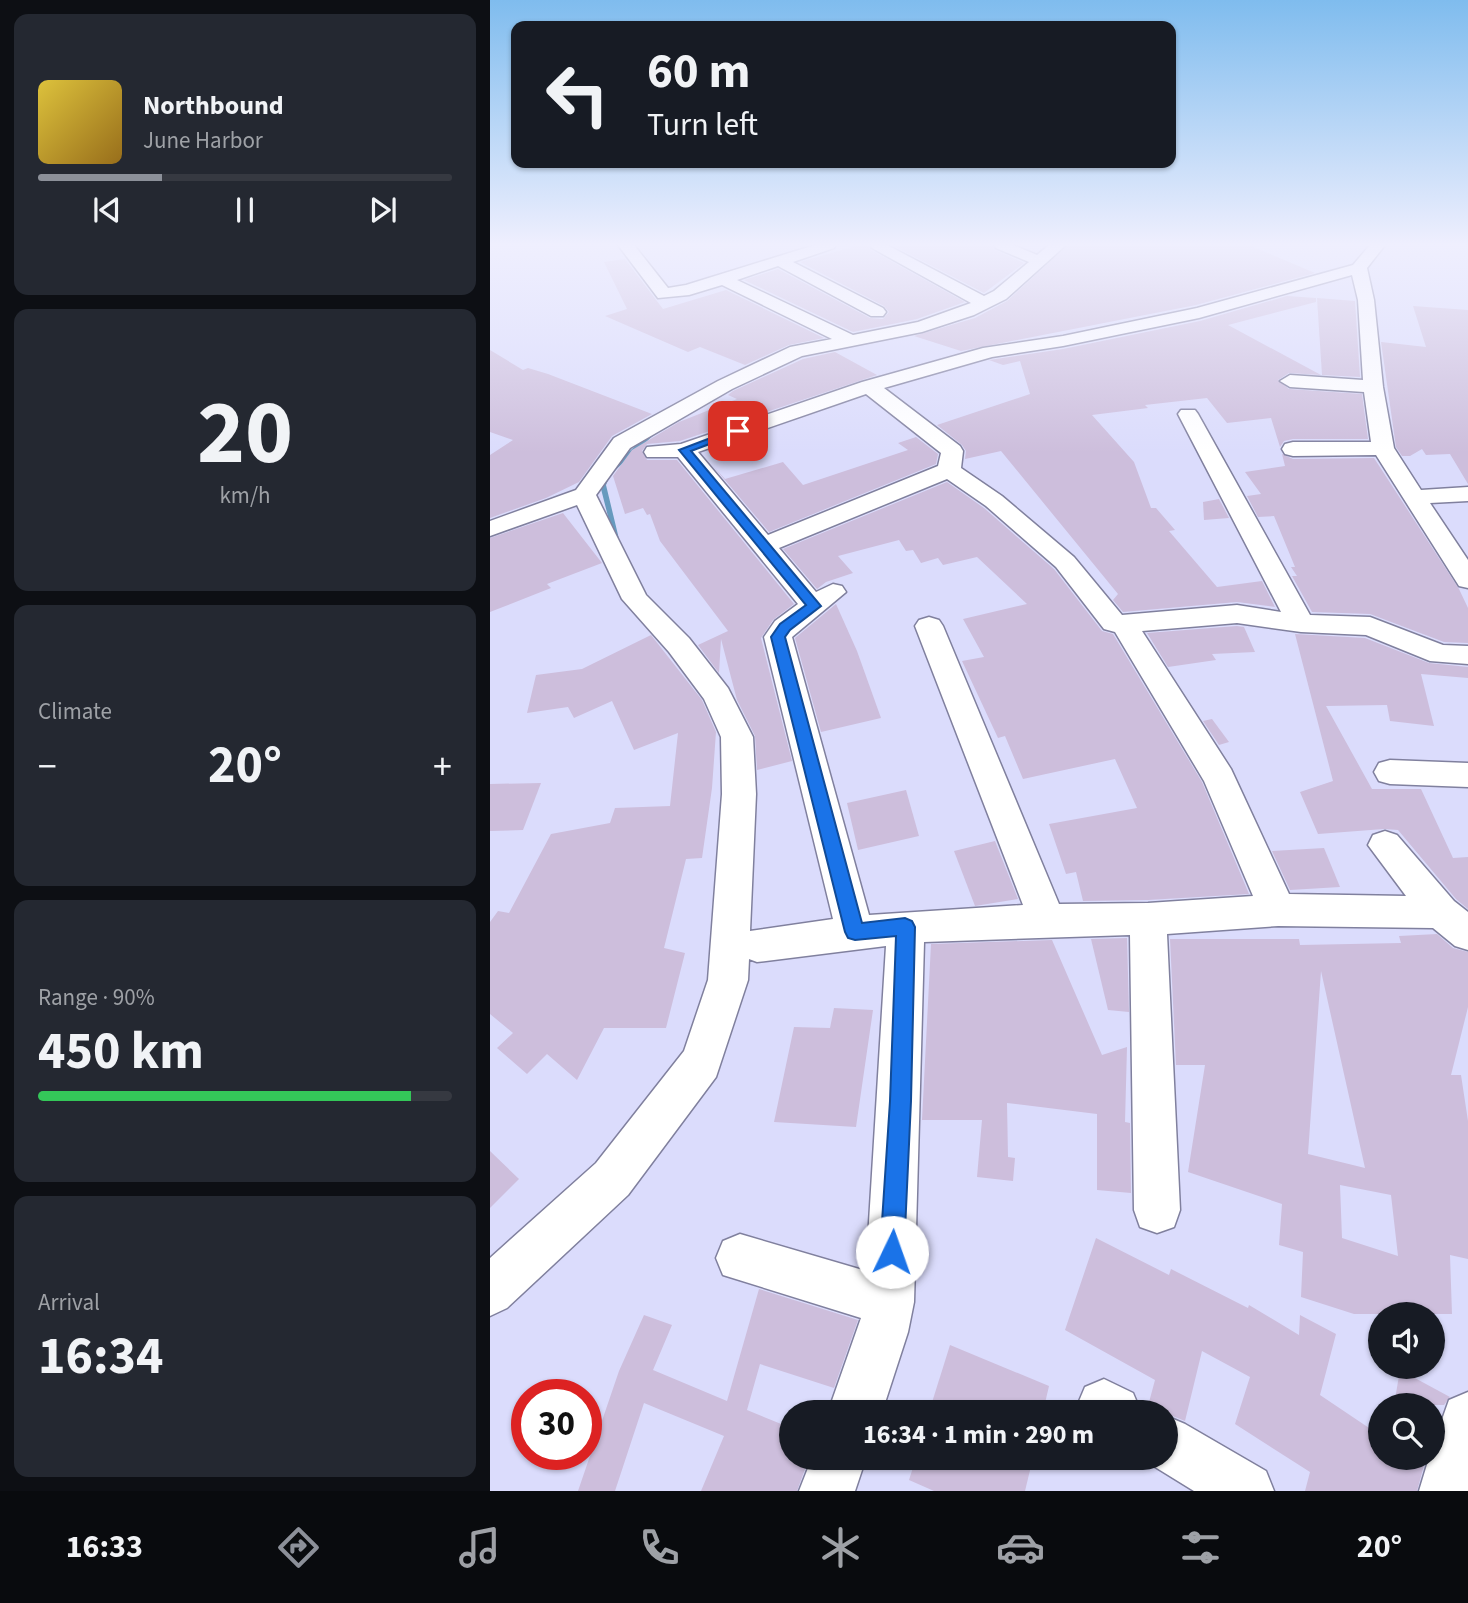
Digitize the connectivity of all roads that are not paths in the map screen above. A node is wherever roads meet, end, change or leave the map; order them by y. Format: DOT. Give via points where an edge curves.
graph roads {
  1 [pos="796,315"];
  2 [pos="954,315"];
  3 [pos="1191,315"];
  4 [pos="1367,315"];
  5 [pos="851,341"];
  6 [pos="1290,381"];
  7 [pos="869,386"];
  8 [pos="1373,387"];
  9 [pos="1188,414"];
  10 [pos="1383,448"];
  11 [pos="1293,449"];
  12 [pos="684,450"];
  13 [pos="655,452"];
  14 [pos="949,470"];
  15 [pos="1468,494"];
  16 [pos="584,495"];
  17 [pos="1416,497"];
  18 [pos="490,530"];
  19 [pos="764,545"];
  20 [pos="1468,580"];
  21 [pos="1124,624"];
  22 [pos="1301,624"];
  23 [pos="929,626"];
  24 [pos="1468,655"];
  25 [pos="1390,772"];
  26 [pos="1468,775"];
  27 [pos="1385,845"];
  28 [pos="1278,910"];
  29 [pos="1148,919"];
  30 [pos="1046,920"];
  31 [pos="1454,923"];
  32 [pos="905,927"];
  33 [pos="855,932"];
  34 [pos="757,945"];
  35 [pos="1157,1210"];
  36 [pos="740,1258"];
  37 [pos="490,1291"];
  38 [pos="889,1302"];
  39 [pos="859,1400"];
  40 [pos="1468,1419"];
  41 [pos="1178,1450"];
  42 [pos="835,1470"];
  43 [pos="827,1491"];
  44 [pos="1246,1491"];
  45 [pos="1447,1491"];
  1 -- 5 [label="street"];
  2 -- 5 [label="street" via="922,327"];
  3 -- 7 [label="street" via="990,352"];
  4 -- 8 [label="street"];
  5 -- 16 [label="street" via="797,351 667,416 622,443"];
  6 -- 8 [label="street"];
  7 -- 12 [label="street"];
  7 -- 14 [label="street" via="952,451"];
  8 -- 10 [label="street"];
  9 -- 22 [label="street"];
  10 -- 11 [label="street"];
  10 -- 17 [label="street"];
  12 -- 13 [label="street"];
  12 -- 19 [label="street"];
  14 -- 19 [label="street"];
  14 -- 21 [label="street" via="994,501 1065,562 1114,623"];
  15 -- 17 [label="street"];
  16 -- 18 [label="street"];
  16 -- 37 [label="street" via="635,600 679,645 709,685 737,737 739,794 728,980 701,1063 612,1179"];
  17 -- 20 [label="street"];
  19 -- 33 [label="street" via="823,599 778,637"];
  21 -- 22 [label="street" via="1237,614"];
  21 -- 28 [label="street" via="1219,778"];
  22 -- 24 [label="street" via="1370,626 1440,654"];
  23 -- 30 [label="street"];
  25 -- 26 [label="street"];
  27 -- 31 [label="street"];
  28 -- 29 [label="street"];
  28 -- 31 [label="street"];
  29 -- 30 [label="street"];
  29 -- 35 [label="street"];
  30 -- 32 [label="street"];
  32 -- 33 [label="street"];
  32 -- 38 [label="street"];
  33 -- 34 [label="street"];
  36 -- 38 [label="street"];
  38 -- 39 [label="street"];
  40 -- 45 [label="street"];
  41 -- 44 [label="street"];
  42 -- 43 [label="street"];
}
